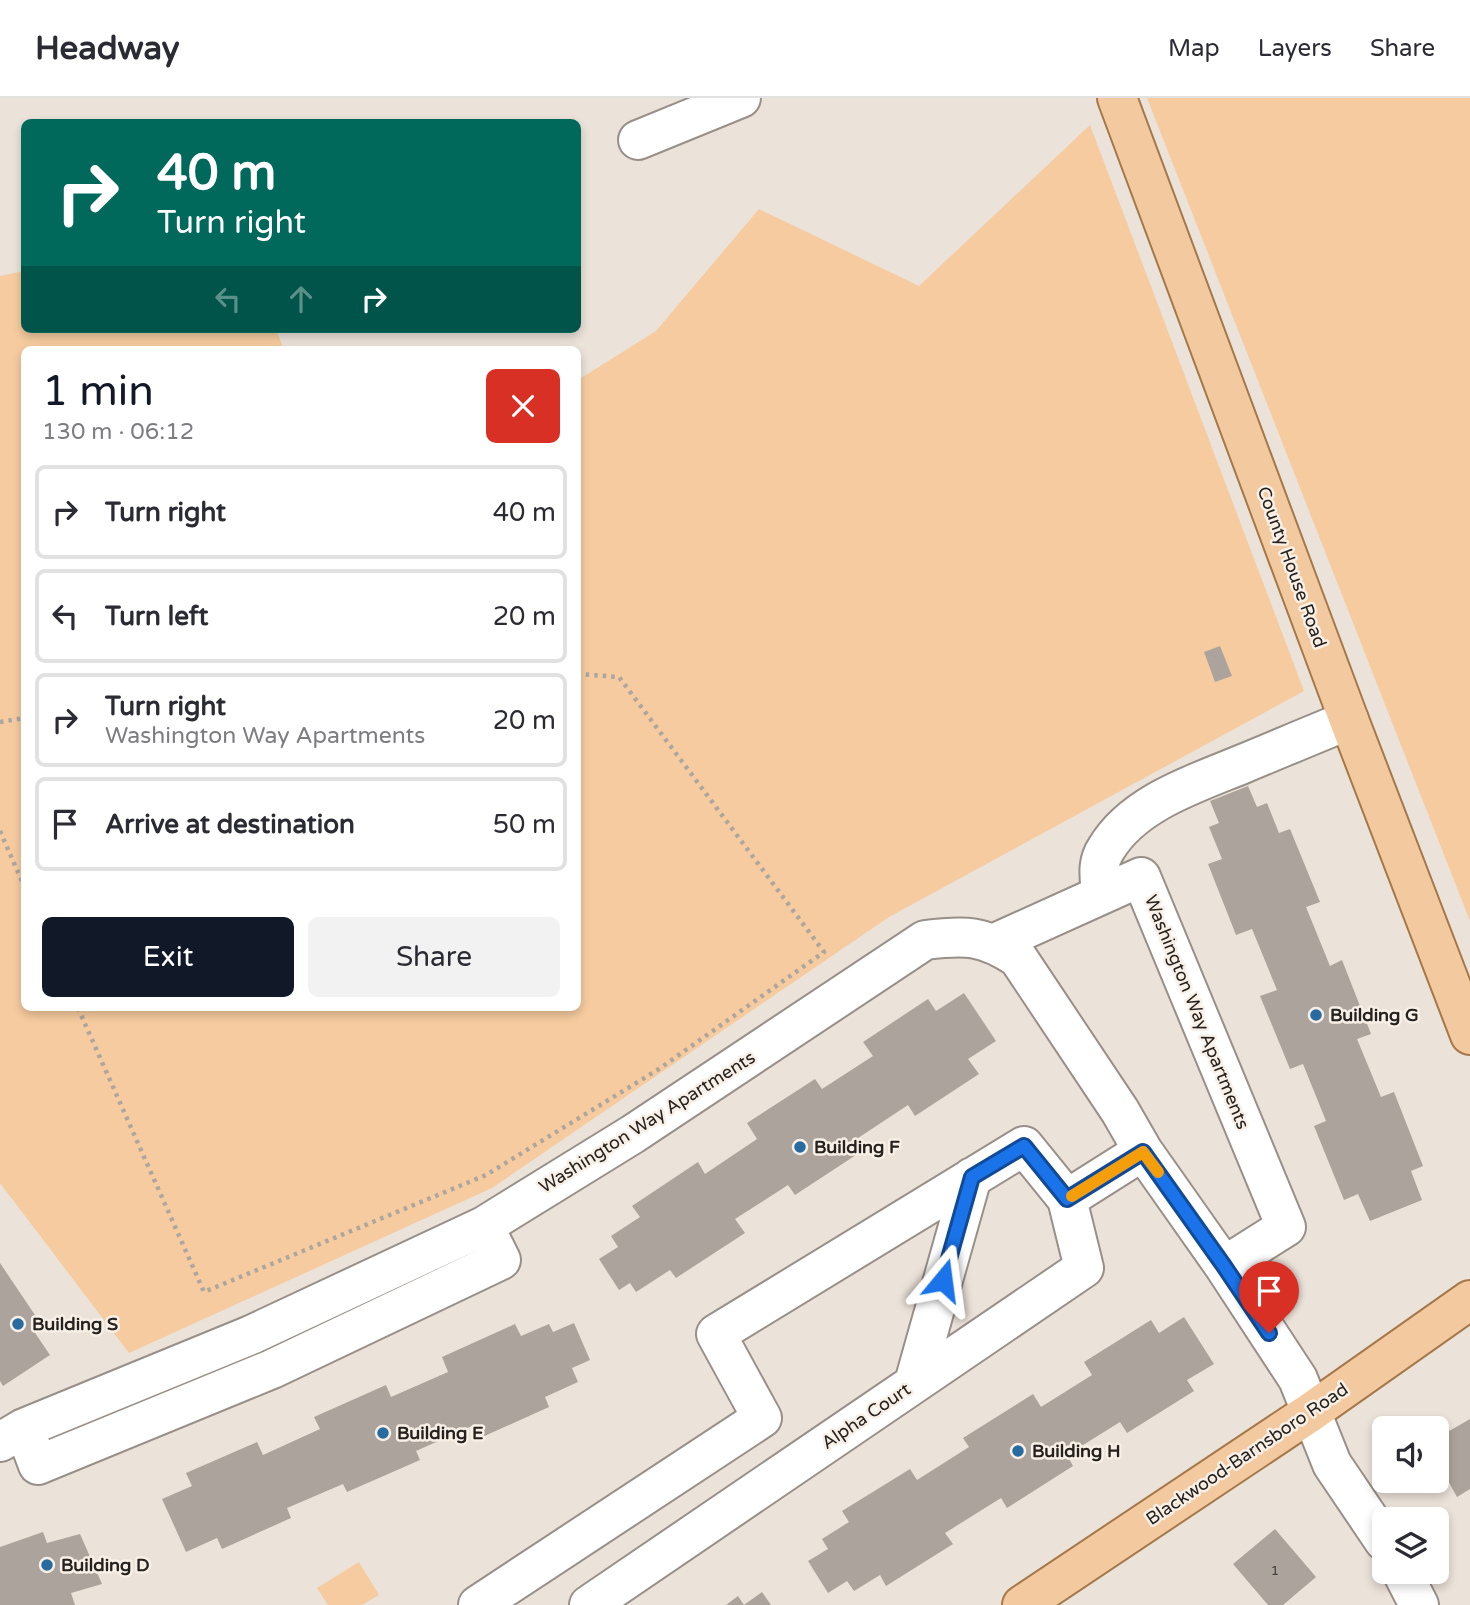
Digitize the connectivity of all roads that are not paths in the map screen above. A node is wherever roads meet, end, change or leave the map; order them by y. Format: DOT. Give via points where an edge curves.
graph roads {
  1 [pos="741,98"];
  2 [pos="1117,98"];
  3 [pos="638,139"];
  4 [pos="1349,720"];
  5 [pos="1101,895"];
  6 [pos="995,943"];
  7 [pos="1470,1035"];
  8 [pos="1143,1152"];
  9 [pos="972,1177"];
  10 [pos="1067,1199"];
  11 [pos="1224,1266"];
  12 [pos="1470,1300"];
  13 [pos="914,1383"];
  14 [pos="1311,1412"];
  15 [pos="12,1435"];
  16 [pos="1372,1523"];
  17 [pos="1408,1584"];
  18 [pos="478,1605"];
  19 [pos="589,1605"];
  20 [pos="1022,1605"];
  21 [pos="1419,1605"];
  1 -- 3 [label="street"];
  2 -- 4 [label="main road, County House Road"];
  4 -- 5 [label="street" via="1178,791 1141,813 1105,849 1098,865"];
  4 -- 7 [label="main road, County House Road"];
  5 -- 6 [label="street, Washington Way Apartments"];
  5 -- 11 [label="street, Washington Way Apartments" via="1141,877 1286,1227"];
  6 -- 8 [label="street, Washington Way Apartments" via="1018,958"];
  6 -- 15 [label="street, Washington Way Apartments" via="968,937 925,940 667,1112 484,1226 251,1335"];
  8 -- 10 [label="street"];
  8 -- 11 [label="street, Washington Way Apartments"];
  9 -- 10 [label="street" via="1024,1146"];
  9 -- 13 [label="street"];
  9 -- 18 [label="street" via="716,1334 762,1418"];
  10 -- 13 [label="street, Alpha Court" via="1084,1268"];
  11 -- 14 [label="street, Washington Way Apartments" via="1298,1378"];
  12 -- 14 [label="main road, Blackwood-Barnsboro Road"];
  13 -- 19 [label="street, Alpha Court"];
  14 -- 16 [label="street, Washington Way Apartments" via="1332,1464"];
  14 -- 20 [label="main road, Blackwood-Barnsboro Road"];
  17 -- 21 [label="street"];
}
